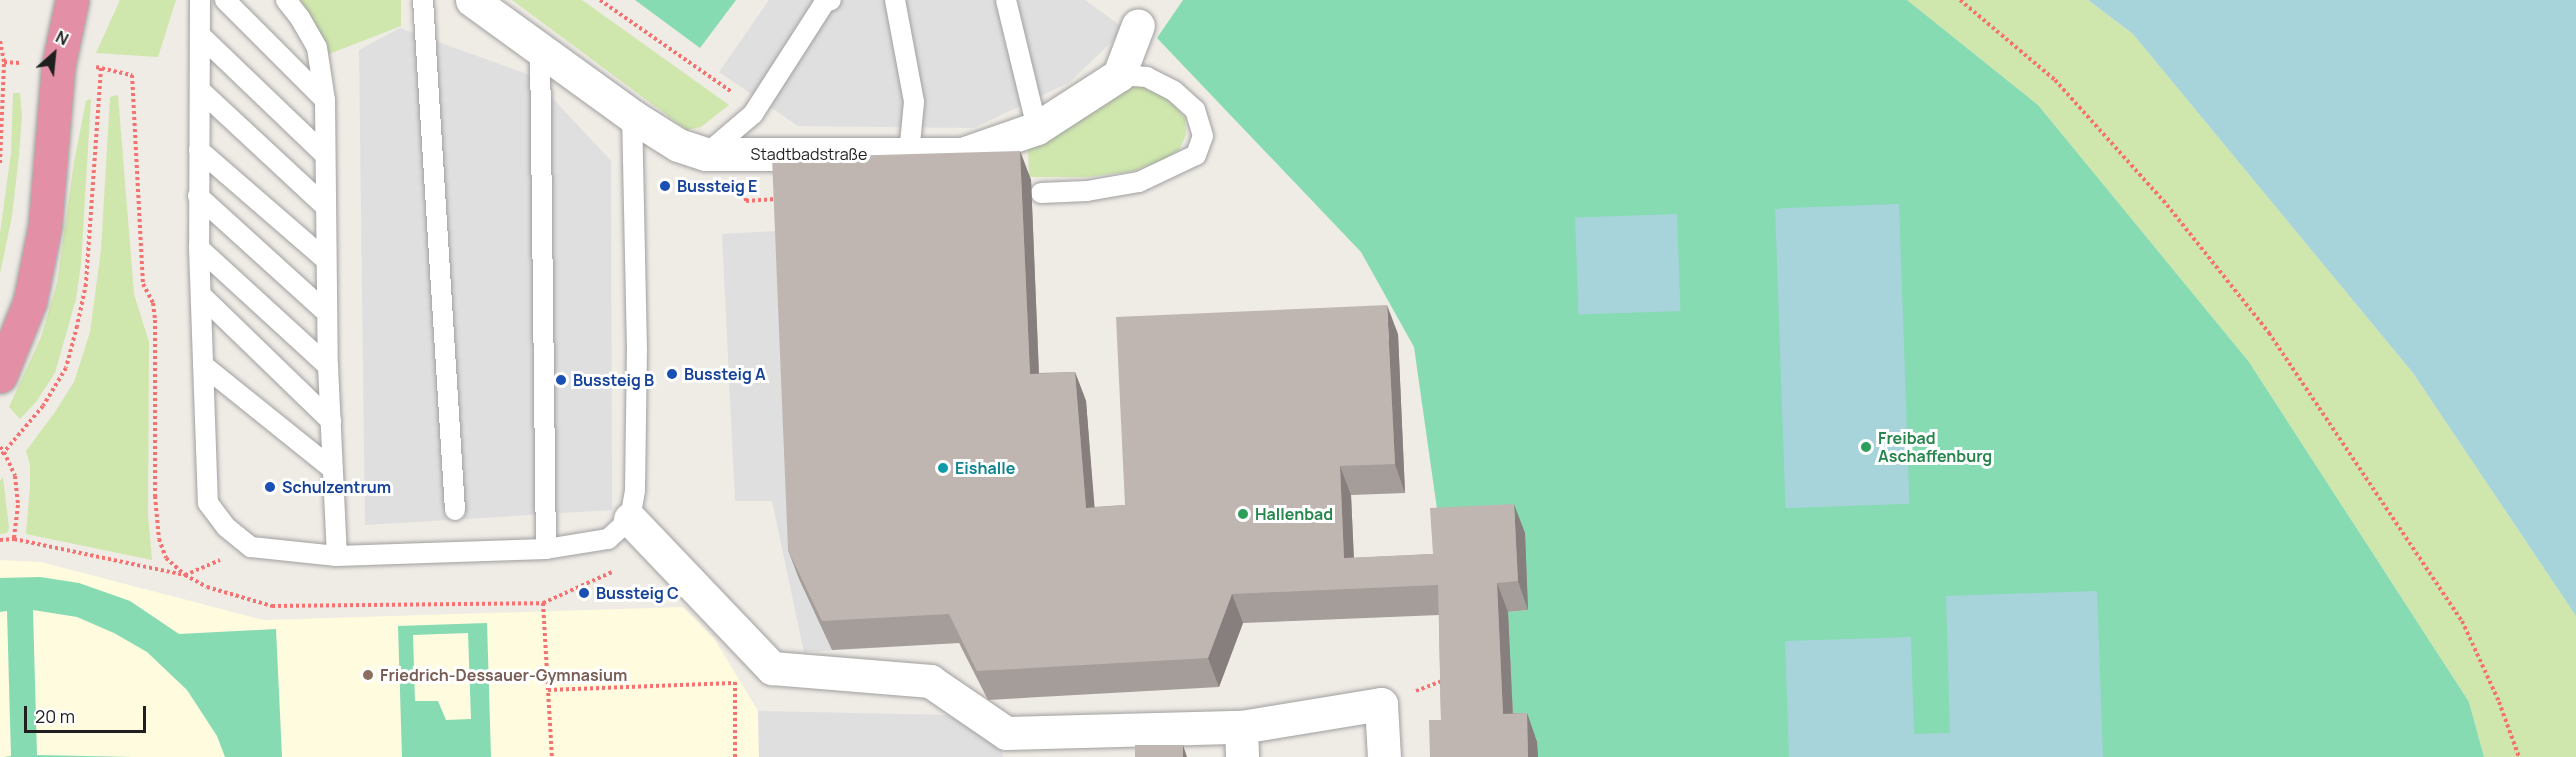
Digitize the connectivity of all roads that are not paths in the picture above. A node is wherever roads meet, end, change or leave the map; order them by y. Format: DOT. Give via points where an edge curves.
graph roads {
  1 [pos="72,0"];
  2 [pos="200,0"];
  3 [pos="225,0"];
  4 [pos="286,0"];
  5 [pos="423,0"];
  6 [pos="472,0"];
  7 [pos="831,0"];
  8 [pos="895,0"];
  9 [pos="1006,0"];
  10 [pos="1138,25"];
  11 [pos="200,35"];
  12 [pos="540,47"];
  13 [pos="1119,75"];
  14 [pos="200,90"];
  15 [pos="325,100"];
  16 [pos="632,116"];
  17 [pos="1037,128"];
  18 [pos="199,150"];
  19 [pos="706,154"];
  20 [pos="909,154"];
  21 [pos="325,155"];
  22 [pos="1041,193"];
  23 [pos="198,196"];
  24 [pos="325,206"];
  25 [pos="199,248"];
  26 [pos="326,260"];
  27 [pos="202,296"];
  28 [pos="327,313"];
  29 [pos="203,365"];
  30 [pos="328,366"];
  31 [pos="0,376"];
  32 [pos="331,421"];
  33 [pos="331,468"];
  34 [pos="455,510"];
  35 [pos="640,529"];
  36 [pos="546,549"];
  37 [pos="337,556"];
  38 [pos="1242,742"];
  39 [pos="1384,757"];
  1 -- 31 [label="highway" via="58,67 45,225 30,301"];
  2 -- 11 [label="lane"];
  3 -- 15 [label="lane"];
  4 -- 15 [label="lane" via="317,48"];
  5 -- 34 [label="lane"];
  6 -- 12 [label="street, Stadtbadstraße"];
  7 -- 19 [label="lane" via="825,2 753,114"];
  8 -- 20 [label="lane" via="914,102"];
  9 -- 17 [label="lane"];
  10 -- 13 [label="street"];
  11 -- 14 [label="lane"];
  11 -- 21 [label="lane"];
  12 -- 16 [label="street, Stadtbadstraße"];
  12 -- 36 [label="lane"];
  13 -- 17 [label="street, Stadtbadstraße"];
  13 -- 22 [label="lane" via="1147,77 1174,91 1195,110 1203,136 1196,155 1139,182 1087,191"];
  14 -- 18 [label="lane"];
  14 -- 24 [label="lane"];
  15 -- 21 [label="lane"];
  16 -- 19 [label="street, Stadtbadstraße" via="678,145"];
  16 -- 35 [label="lane" via="637,351 635,490"];
  17 -- 20 [label="street, Stadtbadstraße" via="962,154"];
  18 -- 23 [label="lane"];
  18 -- 26 [label="lane"];
  19 -- 20 [label="street, Stadtbadstraße"];
  21 -- 24 [label="lane"];
  23 -- 25 [label="lane"];
  23 -- 28 [label="lane"];
  24 -- 26 [label="lane"];
  25 -- 27 [label="lane"];
  25 -- 30 [label="lane"];
  26 -- 28 [label="lane"];
  27 -- 29 [label="lane"];
  27 -- 32 [label="lane"];
  28 -- 30 [label="lane"];
  29 -- 33 [label="lane"];
  29 -- 37 [label="lane" via="208,503 226,527 251,547"];
  30 -- 32 [label="lane"];
  32 -- 33 [label="lane"];
  33 -- 37 [label="lane"];
  35 -- 36 [label="lane" via="608,539"];
  35 -- 38 [label="street" via="772,668 930,681 1006,733"];
  36 -- 37 [label="lane"];
  38 -- 39 [label="street" via="1381,704"];
}
